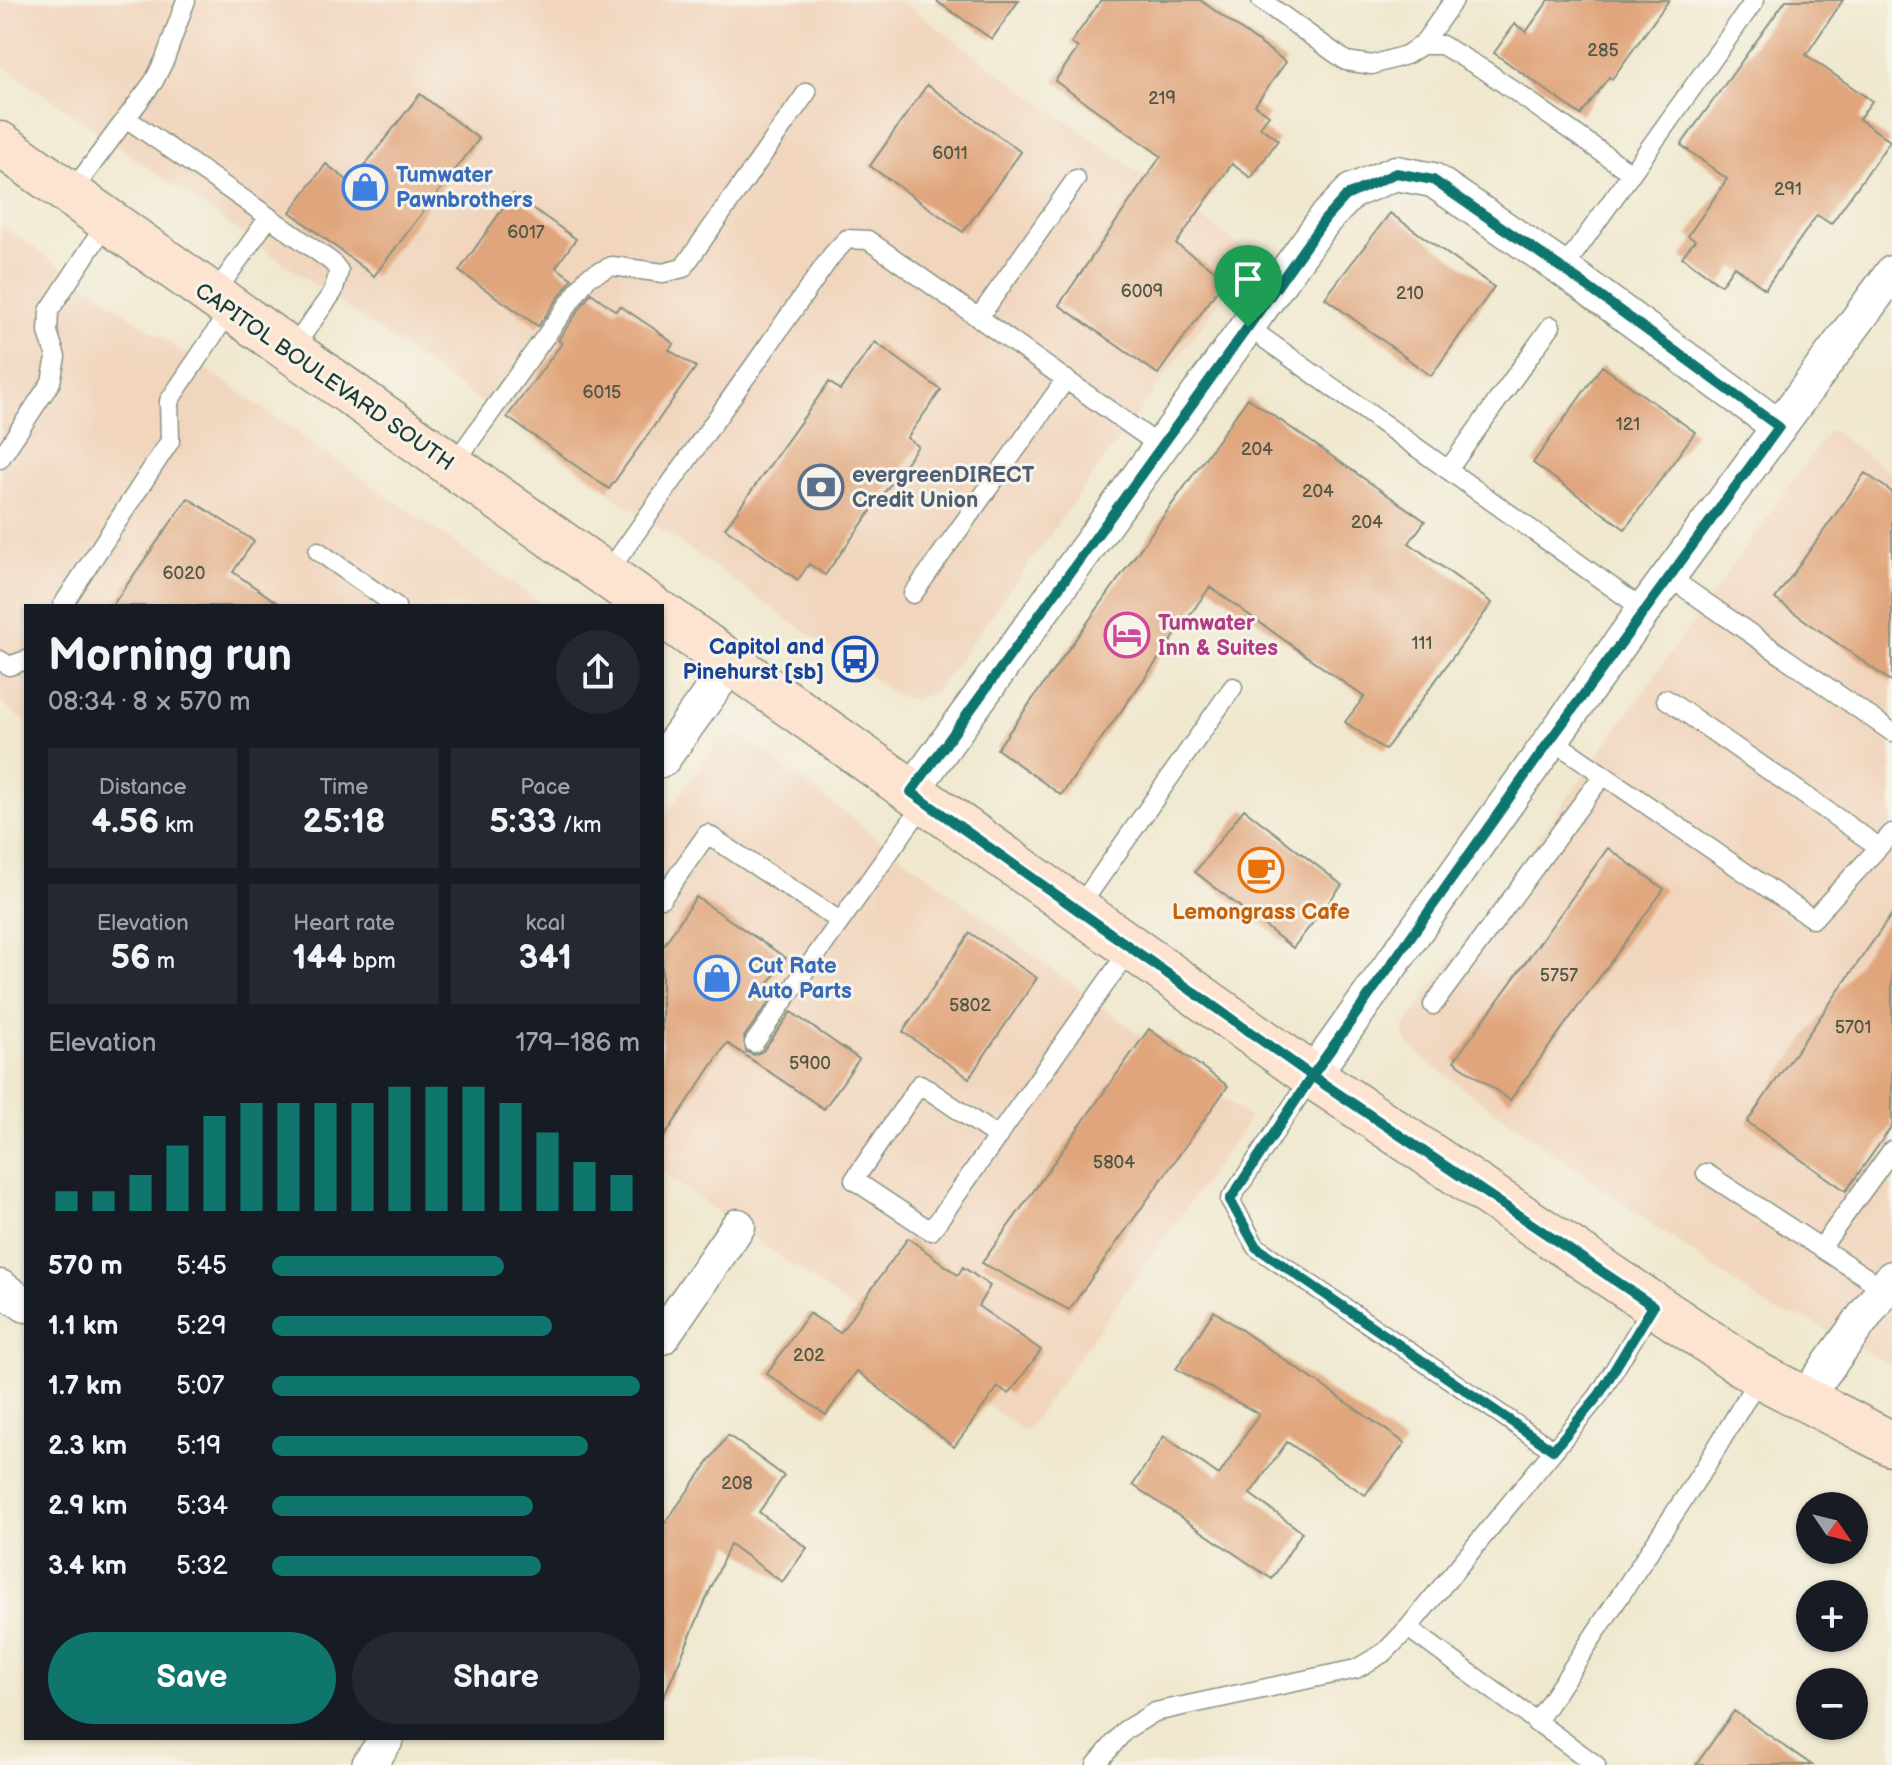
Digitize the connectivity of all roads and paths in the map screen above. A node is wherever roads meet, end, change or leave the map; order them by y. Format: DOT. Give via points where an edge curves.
graph roads {
  1 [pos="186,0"];
  2 [pos="1261,0"];
  3 [pos="1454,0"];
  4 [pos="1755,0"];
  5 [pos="1422,45"];
  6 [pos="807,92"];
  7 [pos="126,118"];
  8 [pos="0,144"];
  9 [pos="1631,173"];
  10 [pos="1076,179"];
  11 [pos="70,194"];
  12 [pos="269,217"];
  13 [pos="108,221"];
  14 [pos="1563,269"];
  15 [pos="1892,273"];
  16 [pos="222,303"];
  17 [pos="980,316"];
  18 [pos="1551,326"];
  19 [pos="1248,327"];
  20 [pos="291,351"];
  21 [pos="1066,379"];
  22 [pos="1779,427"];
  23 [pos="1160,446"];
  24 [pos="0,459"];
  25 [pos="452,466"];
  26 [pos="1448,470"];
  27 [pos="318,551"];
  28 [pos="606,576"];
  29 [pos="1669,577"];
  30 [pos="913,594"];
  31 [pos="63,604"];
  32 [pos="393,604"];
  33 [pos="647,604"];
  34 [pos="1644,610"];
  35 [pos="664,615"];
  36 [pos="0,660"];
  37 [pos="24,661"];
  38 [pos="731,664"];
  39 [pos="1233,687"];
  40 [pos="1666,699"];
  41 [pos="1892,732"];
  42 [pos="1551,739"];
  43 [pos="664,757"];
  44 [pos="1603,775"];
  45 [pos="918,797"];
  46 [pos="1886,840"];
  47 [pos="664,895"];
  48 [pos="1077,910"];
  49 [pos="840,921"];
  50 [pos="1130,949"];
  51 [pos="1433,1005"];
  52 [pos="754,1043"];
  53 [pos="1312,1076"];
  54 [pos="998,1137"];
  55 [pos="1892,1150"];
  56 [pos="1706,1173"];
  57 [pos="738,1226"];
  58 [pos="1821,1248"];
  59 [pos="1888,1283"];
  60 [pos="0,1287"];
  61 [pos="24,1304"];
  62 [pos="1653,1306"];
  63 [pos="664,1334"];
  64 [pos="1760,1376"];
  65 [pos="1804,1399"];
  66 [pos="1892,1444"];
  67 [pos="1553,1450"];
  68 [pos="1408,1628"];
  69 [pos="1536,1723"];
  70 [pos="386,1740"];
  71 [pos="369,1765"];
  72 [pos="1096,1765"];
  73 [pos="1596,1765"];
  1 -- 7 [label="lane" via="165,59"];
  2 -- 5 [label="lane" via="1346,61 1372,65"];
  3 -- 5 [label="lane"];
  4 -- 9 [label="lane"];
  5 -- 9 [label="lane" via="1442,45 1486,71"];
  6 -- 25 [label="lane" via="683,268 663,273 612,266 588,277"];
  7 -- 11 [label="lane"];
  7 -- 12 [label="lane"];
  8 -- 11 [label="main road, CAPITOL BOULEVARD SOUTH"];
  9 -- 14 [label="lane"];
  10 -- 17 [label="lane"];
  11 -- 13 [label="main road, CAPITOL BOULEVARD SOUTH"];
  12 -- 16 [label="lane"];
  12 -- 20 [label="lane" via="339,271 333,292"];
  13 -- 16 [label="main road, CAPITOL BOULEVARD SOUTH"];
  13 -- 24 [label="lane" via="49,311 48,332 56,357 51,382"];
  14 -- 19 [label="street" via="1433,180 1396,173 1346,196"];
  14 -- 22 [label="street"];
  15 -- 22 [label="street"];
  16 -- 20 [label="main road, CAPITOL BOULEVARD SOUTH"];
  16 -- 31 [label="lane" via="169,401 170,441"];
  17 -- 21 [label="lane"];
  17 -- 28 [label="lane" via="868,240 847,239"];
  18 -- 26 [label="lane"];
  19 -- 23 [label="street"];
  19 -- 26 [label="lane"];
  20 -- 25 [label="main road, CAPITOL BOULEVARD SOUTH"];
  21 -- 23 [label="lane"];
  21 -- 30 [label="lane"];
  22 -- 29 [label="street"];
  23 -- 45 [label="street"];
  25 -- 28 [label="main road, CAPITOL BOULEVARD SOUTH"];
  26 -- 34 [label="lane"];
  27 -- 32 [label="lane"];
  28 -- 33 [label="main road, CAPITOL BOULEVARD SOUTH"];
  29 -- 34 [label="street"];
  29 -- 41 [label="lane"];
  34 -- 42 [label="street"];
  35 -- 38 [label="main road"];
  36 -- 37 [label="lane" via="9,666"];
  38 -- 43 [label="street"];
  38 -- 45 [label="main road"];
  39 -- 48 [label="lane"];
  40 -- 46 [label="lane"];
  42 -- 44 [label="lane"];
  42 -- 53 [label="street"];
  44 -- 46 [label="lane" via="1813,919"];
  44 -- 51 [label="lane"];
  45 -- 48 [label="main road"];
  45 -- 49 [label="lane"];
  47 -- 49 [label="lane" via="707,834"];
  48 -- 50 [label="main road"];
  49 -- 52 [label="lane"];
  50 -- 53 [label="main road"];
  50 -- 54 [label="lane"];
  53 -- 62 [label="main road"];
  53 -- 67 [label="lane" via="1230,1200 1256,1247"];
  54 -- 54 [label="lane" via="920,1084 854,1180 931,1231"];
  55 -- 58 [label="lane"];
  56 -- 58 [label="lane"];
  57 -- 63 [label="street"];
  58 -- 59 [label="lane"];
  59 -- 65 [label="street"];
  60 -- 61 [label="street"];
  62 -- 64 [label="main road"];
  62 -- 67 [label="lane" via="1599,1395"];
  64 -- 65 [label="main road"];
  64 -- 69 [label="lane"];
  65 -- 66 [label="main road"];
  67 -- 68 [label="lane"];
  68 -- 69 [label="lane"];
  68 -- 72 [label="lane" via="1385,1652 1356,1669 1155,1712 1125,1730"];
  69 -- 73 [label="lane"];
  70 -- 71 [label="street"];
}
